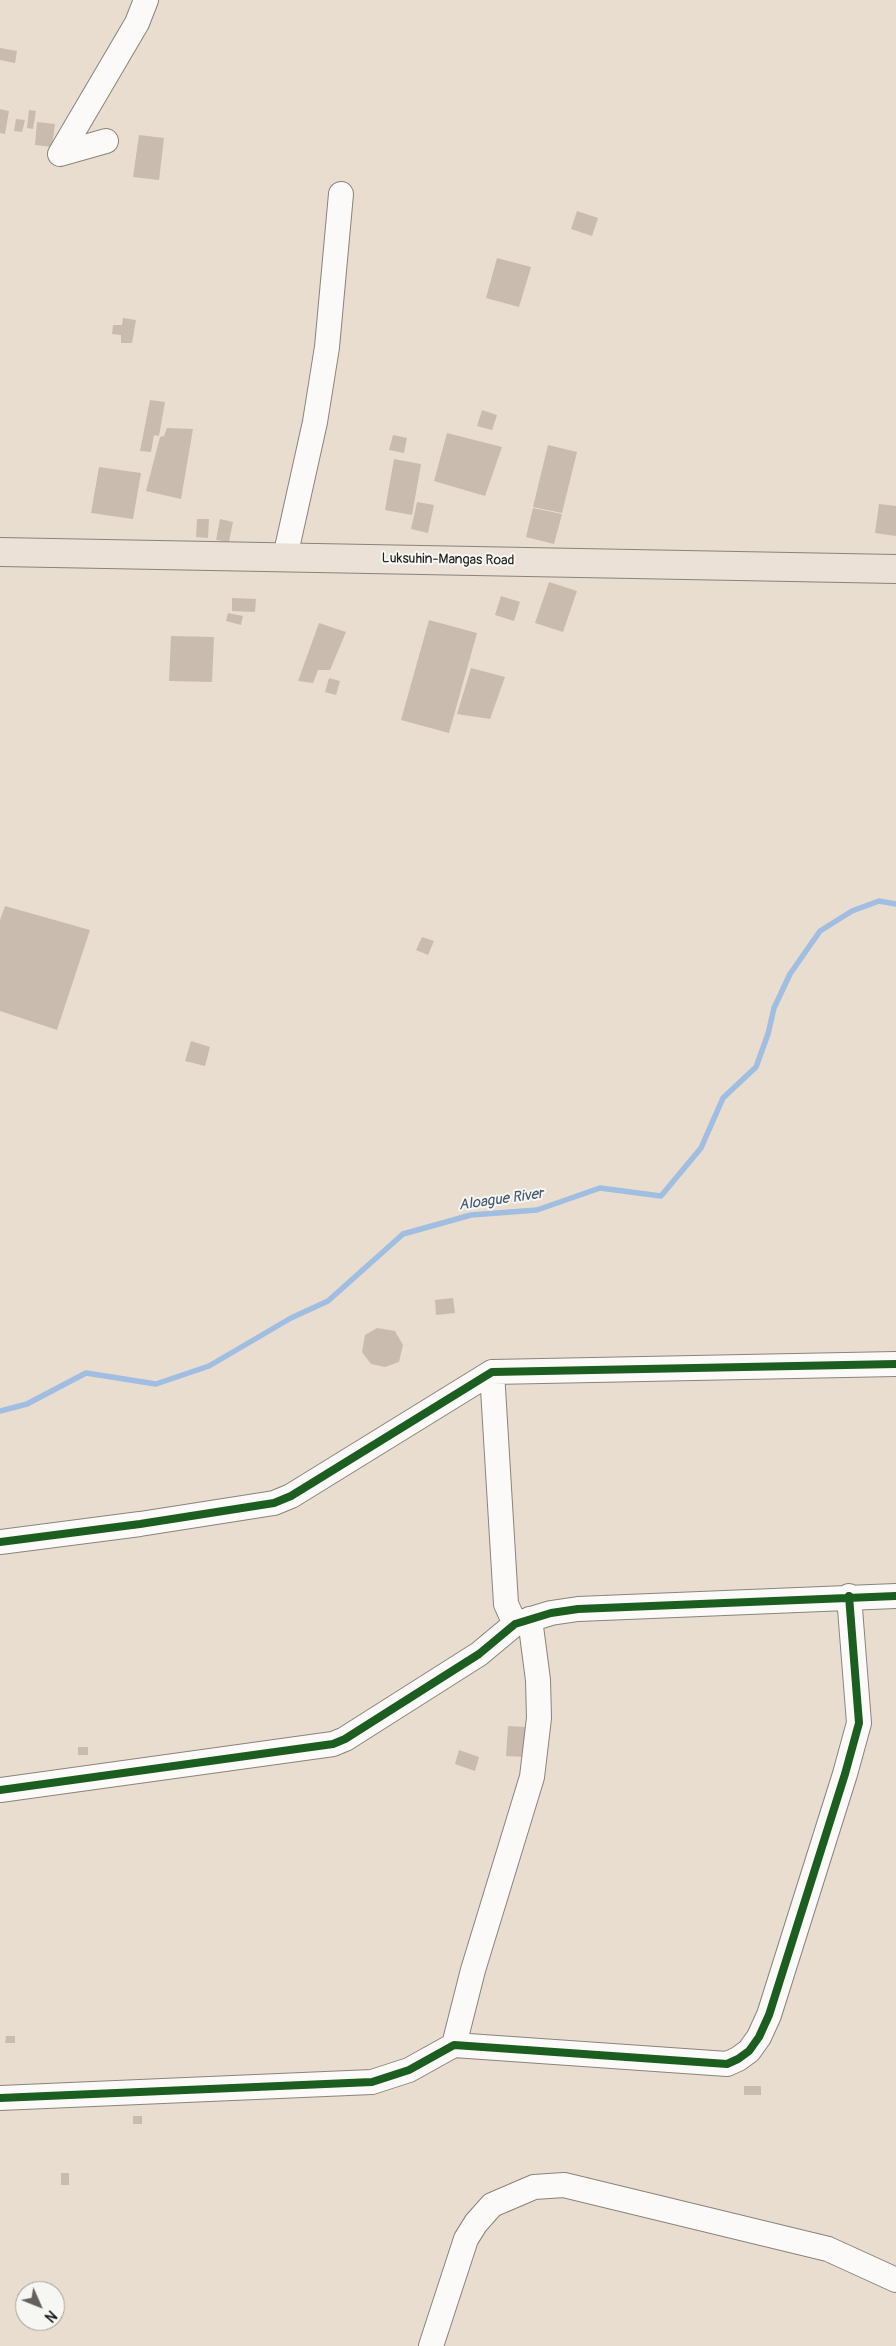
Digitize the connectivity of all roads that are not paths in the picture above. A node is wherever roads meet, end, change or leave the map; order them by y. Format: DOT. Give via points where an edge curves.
graph roads {
  1 [pos="146,0"];
  2 [pos="106,141"];
  3 [pos="340,194"];
  4 [pos="0,552"];
  5 [pos="285,558"];
  6 [pos="896,569"];
  7 [pos="896,1364"];
  8 [pos="492,1372"];
  9 [pos="0,1542"];
  10 [pos="849,1596"];
  11 [pos="896,1596"];
  12 [pos="522,1622"];
  13 [pos="0,1790"];
  14 [pos="454,2045"];
  15 [pos="0,2098"];
  16 [pos="896,2280"];
  17 [pos="431,2346"];
  1 -- 2 [label="street" via="137,23 60,154"];
  3 -- 5 [label="street" via="327,347 315,422"];
  4 -- 5 [label="main road, Luksuhin-Mangas Road"];
  5 -- 6 [label="main road, Luksuhin-Mangas Road"];
  7 -- 8 [label="street"];
  8 -- 9 [label="street" via="291,1496 274,1503"];
  8 -- 12 [label="street" via="506,1604"];
  10 -- 11 [label="street"];
  10 -- 12 [label="street" via="578,1609"];
  10 -- 14 [label="street" via="859,1723 769,2015 749,2051 727,2064"];
  12 -- 13 [label="street" via="479,1654 333,1744"];
  12 -- 14 [label="street" via="538,1680 539,1718 532,1777 473,1970"];
  14 -- 15 [label="street" via="409,2070 372,2082"];
  16 -- 17 [label="street" via="828,2249 564,2185 534,2187 492,2205 476,2223 466,2239"];
}
